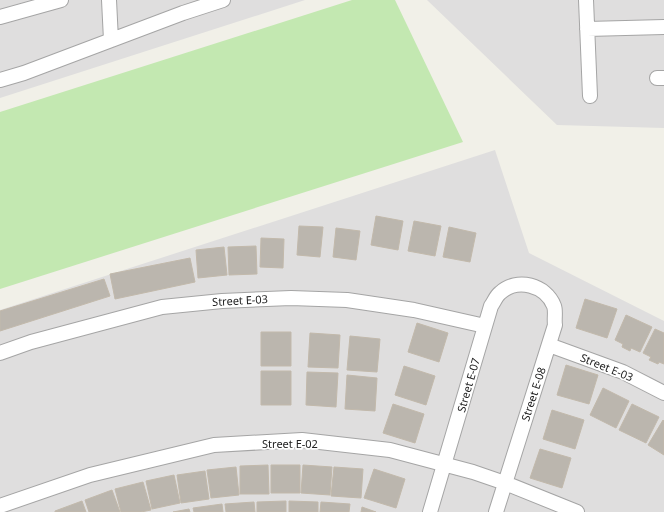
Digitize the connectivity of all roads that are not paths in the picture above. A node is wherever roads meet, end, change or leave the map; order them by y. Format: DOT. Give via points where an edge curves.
graph roads {
  1 [pos="61,0"];
  2 [pos="109,0"];
  3 [pos="223,0"];
  4 [pos="586,0"];
  5 [pos="183,7"];
  6 [pos="0,17"];
  7 [pos="664,27"];
  8 [pos="587,29"];
  9 [pos="111,40"];
  10 [pos="0,80"];
  11 [pos="590,96"];
  12 [pos="531,285"];
  13 [pos="485,326"];
  14 [pos="549,344"];
  15 [pos="0,354"];
  16 [pos="664,393"];
  17 [pos="444,464"];
  18 [pos="505,483"];
  19 [pos="0,506"];
  20 [pos="430,512"];
  21 [pos="496,512"];
  22 [pos="577,512"];
  1 -- 6 [label="street"];
  2 -- 9 [label="street"];
  3 -- 5 [label="street"];
  4 -- 8 [label="street"];
  5 -- 9 [label="street"];
  7 -- 8 [label="street"];
  8 -- 11 [label="street"];
  9 -- 10 [label="street"];
  12 -- 13 [label="street, Street E-07" via="514,285 500,293 491,306"];
  12 -- 14 [label="street, Street E-08" via="544,292 554,307 555,325"];
  13 -- 15 [label="street, Street E-03" via="414,310 347,300 291,298 222,301 162,307 31,342"];
  13 -- 17 [label="street, Street E-07"];
  14 -- 16 [label="street, Street E-03" via="623,372"];
  14 -- 18 [label="street, Street E-08"];
  17 -- 18 [label="street, Street E-02"];
  17 -- 19 [label="street, Street E-02" via="390,450 302,440 214,445 90,476"];
  17 -- 20 [label="street, Street E-07"];
  18 -- 21 [label="street, Street E-08"];
  18 -- 22 [label="street, Street E-02"];
}
